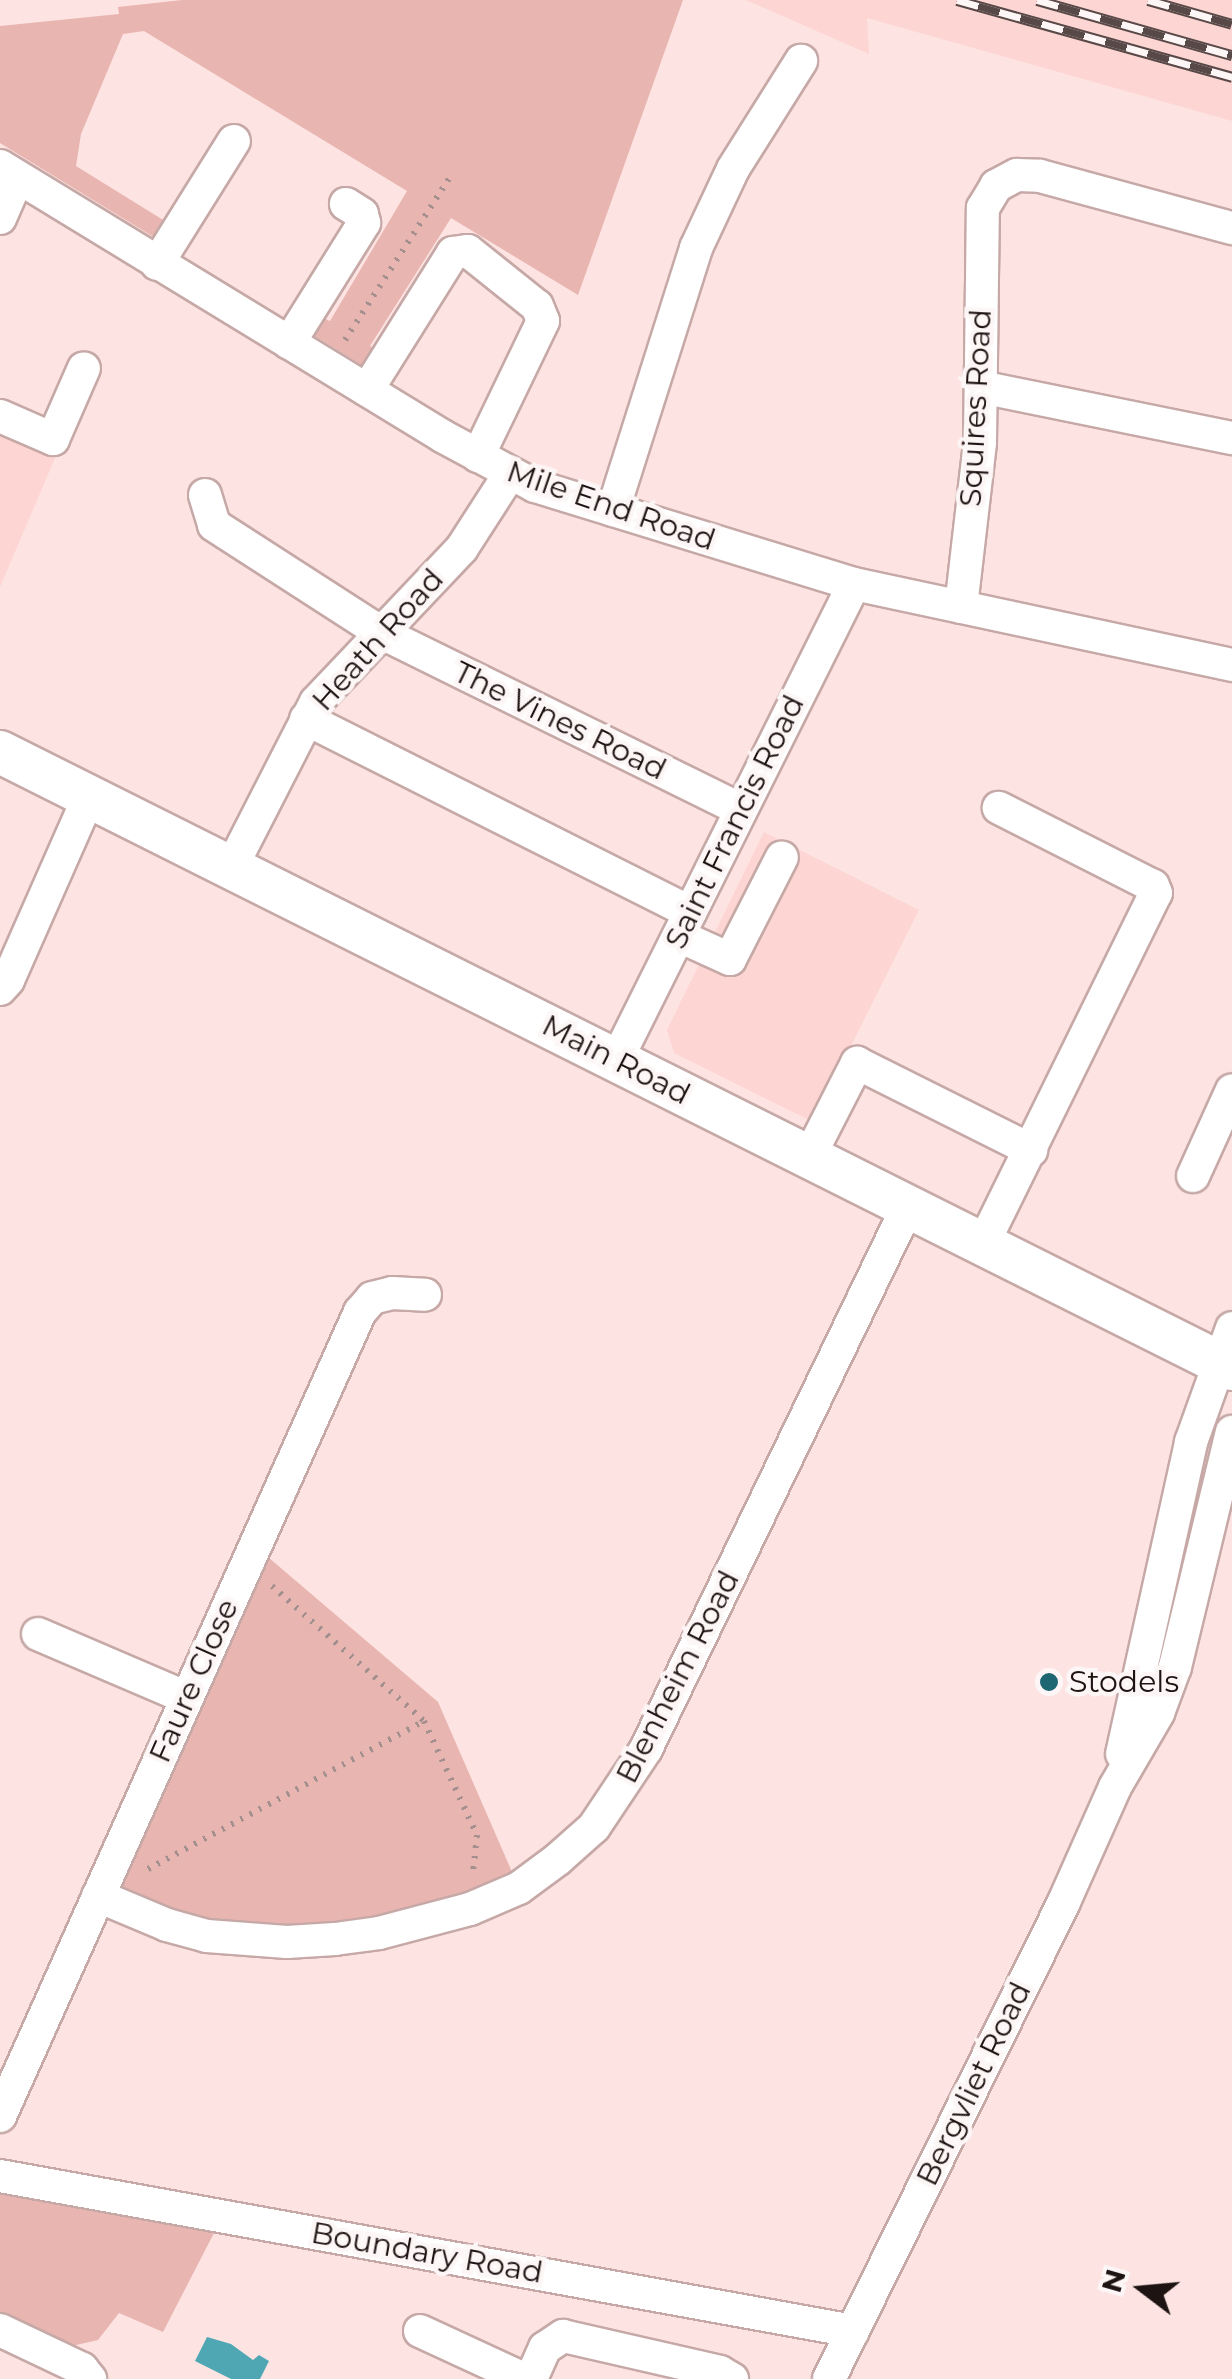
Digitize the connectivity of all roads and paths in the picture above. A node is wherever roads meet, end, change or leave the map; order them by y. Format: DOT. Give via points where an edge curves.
graph roads {
  1 [pos="801,60"];
  2 [pos="234,140"];
  3 [pos="8,173"];
  4 [pos="450,177"];
  5 [pos="346,204"];
  6 [pos="0,218"];
  7 [pos="1232,228"];
  8 [pos="157,264"];
  9 [pos="289,343"];
  10 [pos="328,366"];
  11 [pos="84,368"];
  12 [pos="982,387"];
  13 [pos="368,390"];
  14 [pos="0,416"];
  15 [pos="1232,438"];
  16 [pos="478,456"];
  17 [pos="509,475"];
  18 [pos="205,495"];
  19 [pos="613,510"];
  20 [pos="854,584"];
  21 [pos="961,606"];
  22 [pos="380,632"];
  23 [pos="1232,666"];
  24 [pos="306,719"];
  25 [pos="0,752"];
  26 [pos="89,796"];
  27 [pos="999,808"];
  28 [pos="741,810"];
  29 [pos="782,857"];
  30 [pos="232,866"];
  31 [pos="684,924"];
  32 [pos="0,989"];
  33 [pos="616,1061"];
  34 [pos="1232,1090"];
  35 [pos="1031,1150"];
  36 [pos="808,1156"];
  37 [pos="1193,1176"];
  38 [pos="908,1204"];
  39 [pos="984,1242"];
  40 [pos="425,1295"];
  41 [pos="1227,1353"];
  42 [pos="1232,1432"];
  43 [pos="242,1574"];
  44 [pos="38,1634"];
  45 [pos="187,1698"];
  46 [pos="424,1721"];
  47 [pos="1115,1787"];
  48 [pos="98,1896"];
  49 [pos="470,1909"];
  50 [pos="0,2116"];
  51 [pos="0,2176"];
  52 [pos="0,2330"];
  53 [pos="853,2330"];
  54 [pos="420,2331"];
  55 [pos="90,2379"];
  56 [pos="527,2379"];
  57 [pos="732,2379"];
  58 [pos="829,2379"];
  1 -- 19 [label="street" via="733,169 696,248"];
  2 -- 8 [label="street"];
  3 -- 6 [label="street"];
  3 -- 8 [label="street, Mile End Road"];
  4 -- 10 [label="path"];
  5 -- 9 [label="street" via="364,223"];
  7 -- 12 [label="street, Squires Road" via="1040,176 1017,175 996,186 983,208"];
  8 -- 9 [label="street, Mile End Road"];
  9 -- 10 [label="street, Mile End Road"];
  10 -- 13 [label="street, Mile End Road"];
  11 -- 14 [label="street" via="53,439"];
  12 -- 15 [label="street"];
  12 -- 21 [label="street, Squires Road"];
  13 -- 16 [label="street, Mile End Road"];
  13 -- 16 [label="street" via="453,253 468,251 537,306 543,321"];
  16 -- 17 [label="street, Mile End Road"];
  17 -- 19 [label="street, Mile End Road"];
  17 -- 22 [label="street, Heath Road" via="470,539"];
  18 -- 22 [label="street, The Vines Road" via="214,525"];
  19 -- 20 [label="street, Mile End Road"];
  20 -- 21 [label="street, Mile End Road"];
  20 -- 28 [label="street, Saint Francis Road"];
  21 -- 23 [label="street, Mile End Road"];
  22 -- 24 [label="street, Heath Road"];
  22 -- 28 [label="street, The Vines Road"];
  24 -- 30 [label="street, Heath Road"];
  24 -- 31 [label="street"];
  25 -- 26 [label="main road, Main Road"];
  26 -- 30 [label="main road, Main Road"];
  26 -- 32 [label="street"];
  27 -- 35 [label="street" via="1156,893"];
  28 -- 31 [label="street, Saint Francis Road"];
  29 -- 31 [label="street" via="730,959"];
  30 -- 33 [label="main road, Main Road"];
  31 -- 33 [label="street, Saint Francis Road"];
  33 -- 36 [label="main road, Main Road"];
  34 -- 37 [label="street"];
  35 -- 36 [label="street" via="857,1063"];
  35 -- 39 [label="street"];
  36 -- 38 [label="main road, Main Road"];
  38 -- 39 [label="main road, Main Road"];
  38 -- 49 [label="street, Blenheim Road" via="619,1794 594,1827 545,1868 519,1888"];
  39 -- 41 [label="main road, Main Road"];
  40 -- 43 [label="street, Faure Close" via="382,1295 360,1312"];
  41 -- 47 [label="street, Bergvliet Road" via="1180,1487"];
  42 -- 47 [label="street, Bergvliet Road" via="1167,1692"];
  43 -- 45 [label="street, Faure Close"];
  43 -- 46 [label="path" via="271,1585"];
  44 -- 45 [label="street"];
  45 -- 48 [label="street, Faure Close"];
  46 -- 48 [label="path"];
  46 -- 49 [label="path" via="477,1835"];
  47 -- 53 [label="street, Bergvliet Road"];
  48 -- 49 [label="street, Blenheim Road" via="167,1925 287,1942 379,1933"];
  48 -- 50 [label="street, Faure Close"];
  51 -- 53 [label="street, Boundary Road"];
  52 -- 55 [label="street"];
  53 -- 58 [label="street, Bergvliet Road"];
  54 -- 56 [label="street"];
  56 -- 57 [label="street" via="546,2348 564,2336"];
}
